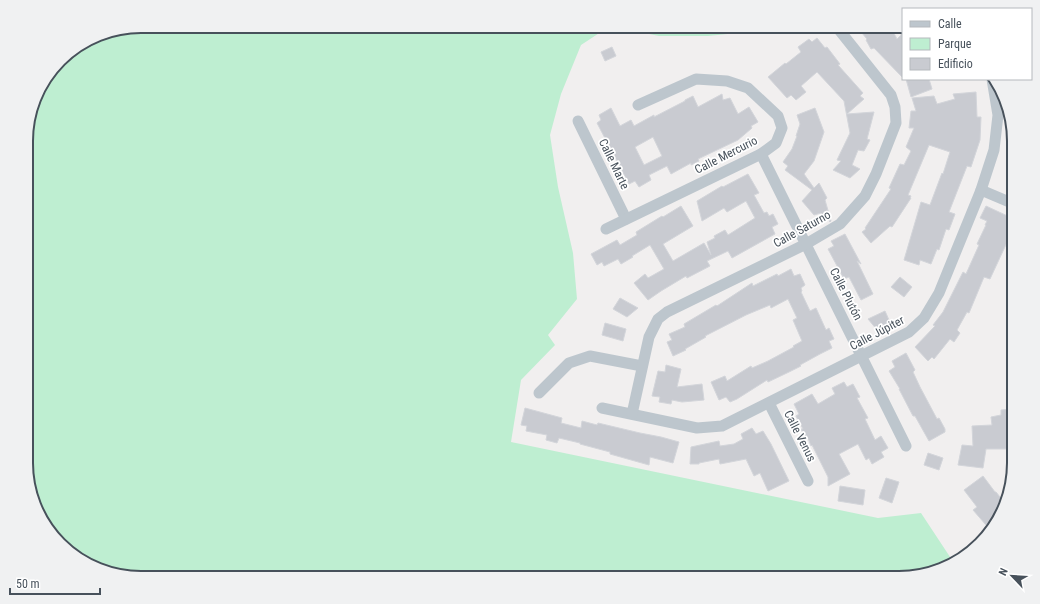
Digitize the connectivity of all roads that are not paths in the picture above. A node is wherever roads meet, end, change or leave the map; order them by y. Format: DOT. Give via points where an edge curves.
graph roads {
  1 [pos="842,33"];
  2 [pos="994,88"];
  3 [pos="638,105"];
  4 [pos="578,120"];
  5 [pos="761,154"];
  6 [pos="981,190"];
  7 [pos="1007,201"];
  8 [pos="626,219"];
  9 [pos="606,229"];
  10 [pos="806,244"];
  11 [pos="862,356"];
  12 [pos="642,366"];
  13 [pos="539,393"];
  14 [pos="769,403"];
  15 [pos="602,408"];
  16 [pos="632,414"];
  17 [pos="906,446"];
  18 [pos="808,481"];
  1 -- 10 [label="street, Calle Saturno" via="891,94 896,123 865,196 840,224"];
  2 -- 6 [label="street, Calle Júpiter" via="998,115 994,150"];
  3 -- 5 [label="street, Calle Mercurio" via="696,80 727,81 748,88 778,116 782,128 776,143"];
  4 -- 8 [label="street, Calle Marte"];
  5 -- 8 [label="street, Calle Mercurio"];
  5 -- 10 [label="street, Calle Plutón"];
  6 -- 7 [label="street"];
  6 -- 11 [label="street, Calle Júpiter" via="939,293 924,318 909,332"];
  8 -- 9 [label="street, Calle Mercurio"];
  10 -- 11 [label="street, Calle Plutón"];
  10 -- 12 [label="street, Calle Saturno" via="667,312 658,319 649,337"];
  11 -- 14 [label="street, Calle Júpiter"];
  11 -- 17 [label="street, Calle Plutón"];
  12 -- 13 [label="street" via="590,356 569,363"];
  12 -- 16 [label="street, Calle Saturno"];
  14 -- 16 [label="street, Calle Júpiter" via="722,426 697,428"];
  14 -- 18 [label="street, Calle Venus"];
  15 -- 16 [label="street, Calle Júpiter"];
}
